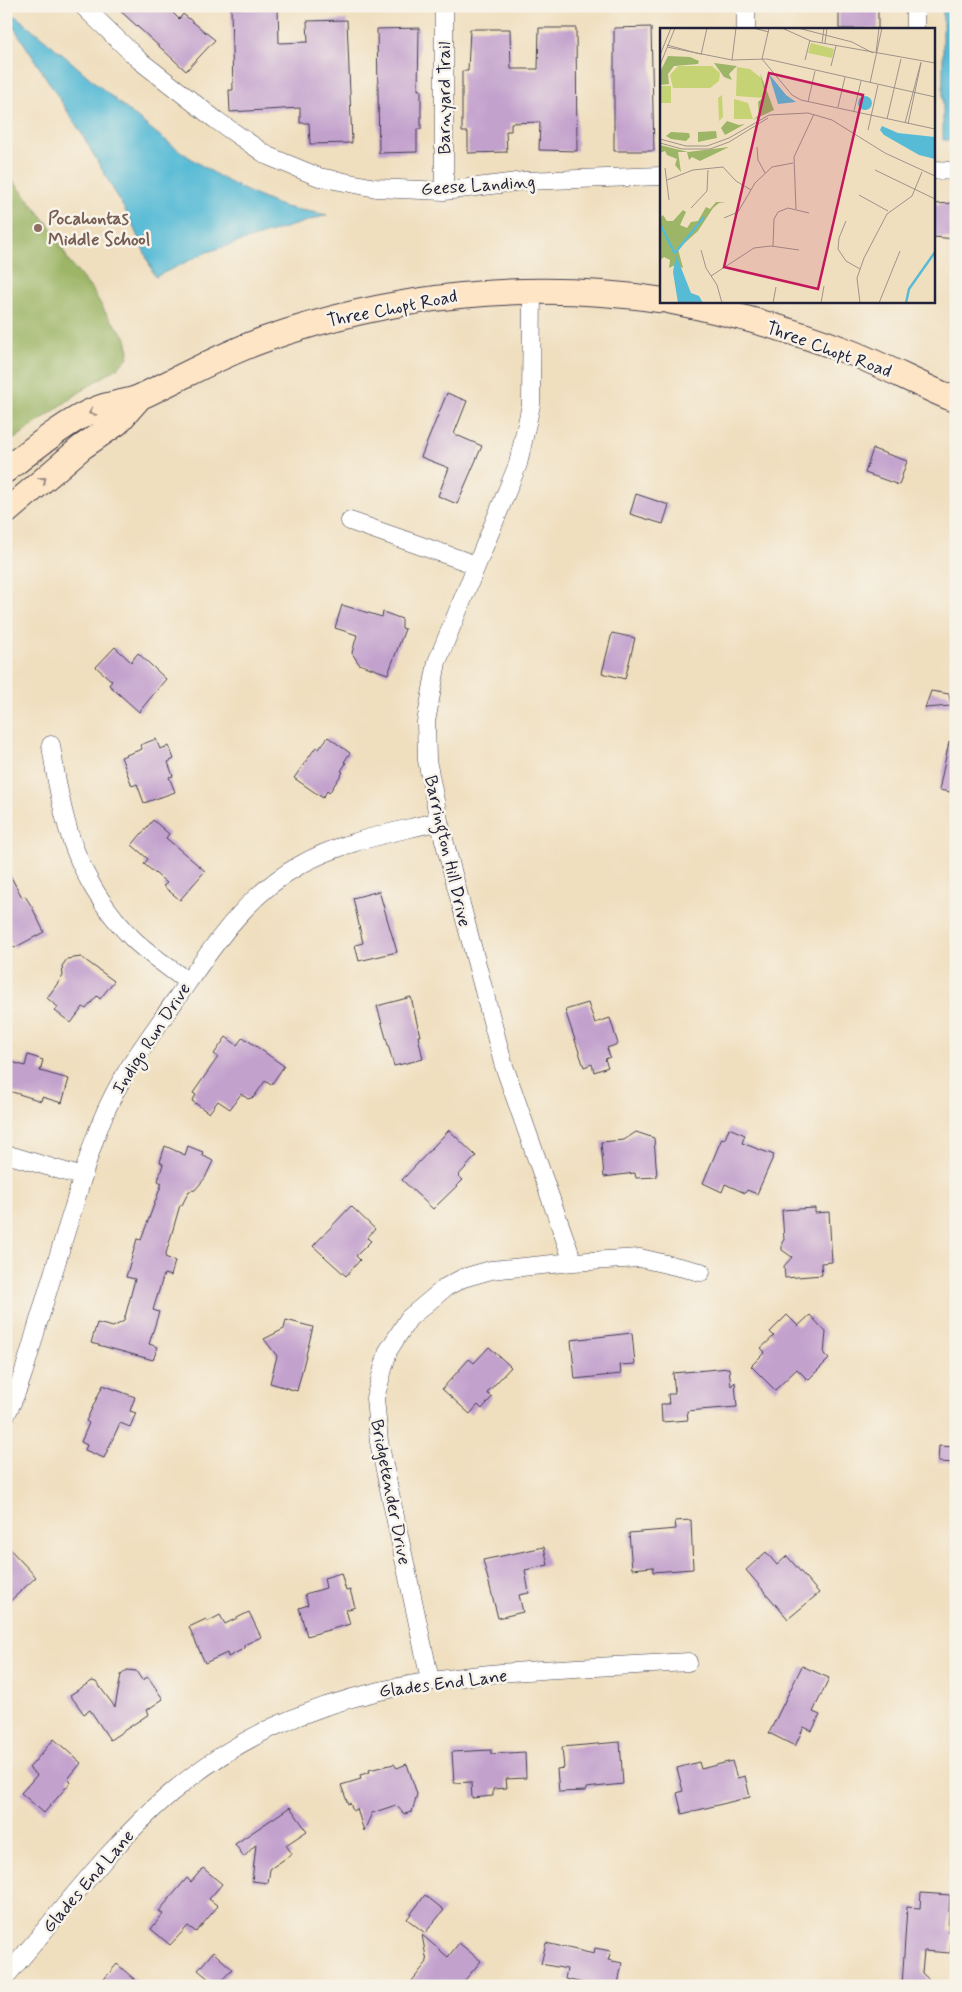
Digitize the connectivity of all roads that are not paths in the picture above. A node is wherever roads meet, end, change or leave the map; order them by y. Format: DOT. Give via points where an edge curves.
graph roads {
  1 [pos="83,6"];
  2 [pos="444,6"];
  3 [pos="746,6"];
  4 [pos="915,6"];
  5 [pos="746,28"];
  6 [pos="915,28"];
  7 [pos="934,170"];
  8 [pos="956,170"];
  9 [pos="660,176"];
  10 [pos="444,191"];
  11 [pos="532,291"];
  12 [pos="660,300"];
  13 [pos="675,302"];
  14 [pos="139,398"];
  15 [pos="956,400"];
  16 [pos="6,470"];
  17 [pos="6,512"];
  18 [pos="350,521"];
  19 [pos="476,565"];
  20 [pos="51,745"];
  21 [pos="439,821"];
  22 [pos="188,982"];
  23 [pos="6,1154"];
  24 [pos="83,1176"];
  25 [pos="573,1262"];
  26 [pos="701,1272"];
  27 [pos="6,1415"];
  28 [pos="688,1662"];
  29 [pos="430,1680"];
  30 [pos="6,1976"];
  1 -- 10 [label="street, Geese Landing" via="139,60 268,156 319,177 376,188"];
  2 -- 10 [label="street, Barnyard Trail"];
  3 -- 5 [label="street"];
  4 -- 6 [label="street"];
  7 -- 8 [label="street"];
  9 -- 10 [label="street, Geese Landing" via="524,181"];
  11 -- 12 [label="main road, Three Chopt Road" via="600,293"];
  11 -- 14 [label="main road, Three Chopt Road" via="463,294 394,304 305,326 211,361"];
  11 -- 19 [label="street, Barrington Hill Drive" via="531,405 518,464"];
  13 -- 15 [label="main road, Three Chopt Road" via="718,310 808,337"];
  14 -- 16 [label="main road, Three Chopt Road, one-way" via="96,409"];
  17 -- 14 [label="main road, Three Chopt Road, one-way" via="82,447 117,423"];
  18 -- 19 [label="street"];
  19 -- 21 [label="street, Barrington Hill Drive" via="437,662 426,722 427,760"];
  20 -- 22 [label="street" via="59,803 84,874 108,910 134,940"];
  21 -- 22 [label="street, Indigo Run Drive" via="320,854 274,880 242,910"];
  21 -- 25 [label="street, Barrington Hill Drive" via="503,1063"];
  22 -- 24 [label="street, Indigo Run Drive" via="133,1061 111,1100"];
  23 -- 24 [label="street"];
  24 -- 27 [label="street, Indigo Run Drive" via="23,1375"];
  25 -- 26 [label="street, Bridgetender Drive" via="640,1258"];
  25 -- 29 [label="street, Bridgetender Drive" via="491,1270 446,1287 409,1318 388,1351 382,1368 375,1398 379,1442"];
  28 -- 29 [label="street, Glades End Lane"];
  29 -- 30 [label="street, Glades End Lane" via="347,1698 304,1712 269,1728 206,1766 130,1831"];
}
